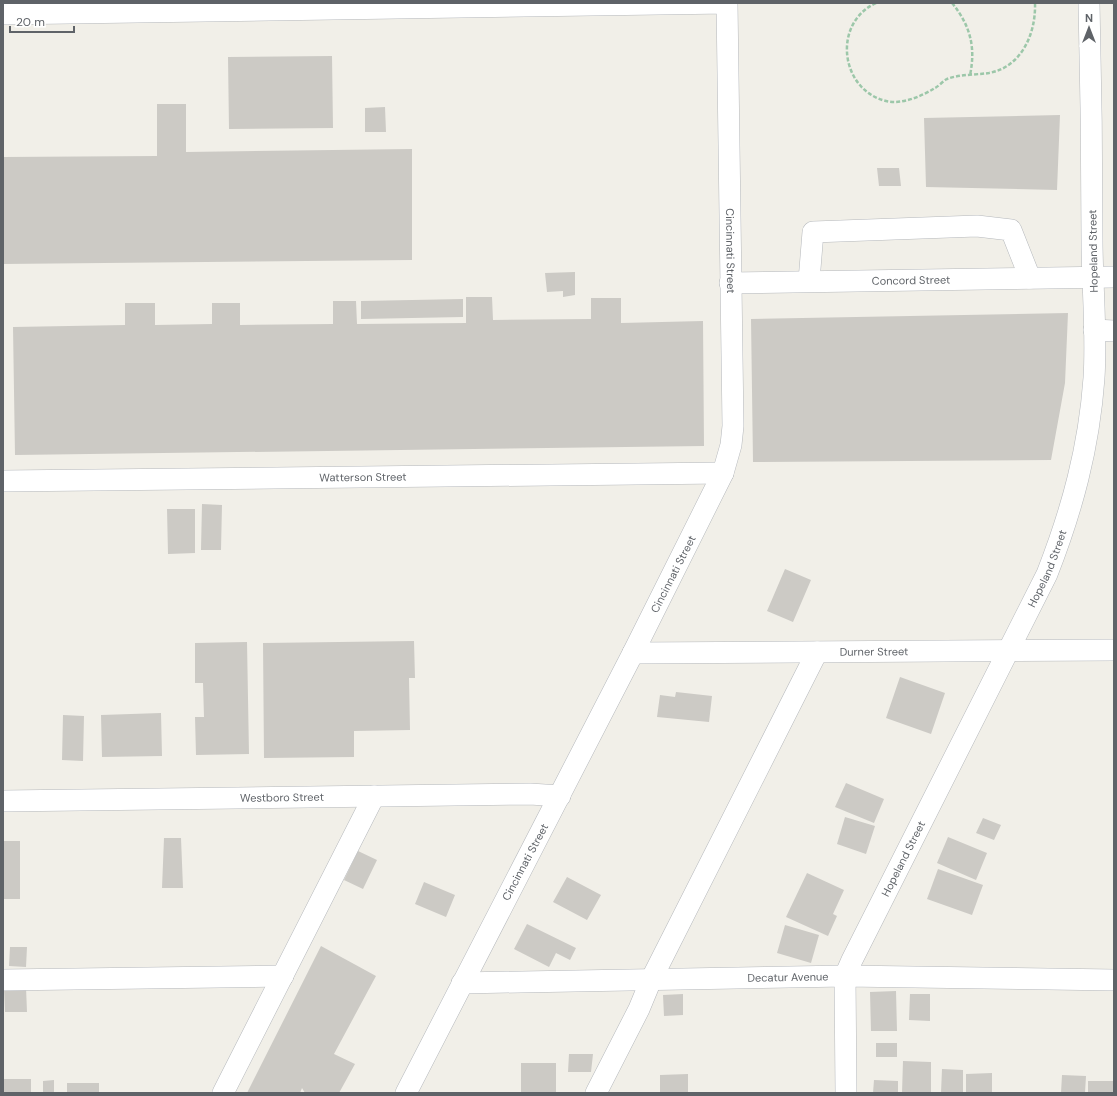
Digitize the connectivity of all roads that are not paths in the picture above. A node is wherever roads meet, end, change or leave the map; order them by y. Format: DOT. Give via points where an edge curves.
graph roads {
  1 [pos="727,3"];
  2 [pos="1089,3"];
  3 [pos="217,7"];
  4 [pos="35,8"];
  5 [pos="3,14"];
  6 [pos="1092,277"];
  7 [pos="1114,277"];
  8 [pos="1030,278"];
  9 [pos="808,281"];
  10 [pos="730,283"];
  11 [pos="1104,330"];
  12 [pos="723,472"];
  13 [pos="3,481"];
  14 [pos="1010,650"];
  15 [pos="1114,650"];
  16 [pos="817,652"];
  17 [pos="633,653"];
  18 [pos="374,796"];
  19 [pos="560,796"];
  20 [pos="3,801"];
  21 [pos="283,976"];
  22 [pos="846,976"];
  23 [pos="3,980"];
  24 [pos="651,980"];
  25 [pos="1114,980"];
  26 [pos="462,984"];
  27 [pos="223,1093"];
  28 [pos="406,1093"];
  29 [pos="596,1093"];
  30 [pos="846,1093"];
  1 -- 3 [label="street"];
  1 -- 10 [label="street, Cincinnati Street"];
  2 -- 6 [label="street, Hopeland Street" via="1092,88"];
  3 -- 4 [label="street"];
  4 -- 5 [label="street"];
  6 -- 7 [label="street, Concord Street"];
  6 -- 8 [label="street, Concord Street"];
  6 -- 11 [label="street, Hopeland Street"];
  8 -- 9 [label="street, Concord Street"];
  8 -- 9 [label="street" via="1011,230 977,226 813,232"];
  9 -- 10 [label="street, Concord Street"];
  10 -- 12 [label="street, Cincinnati Street" via="733,426"];
  11 -- 14 [label="street, Hopeland Street" via="1094,378 1081,473 1064,532 1047,574"];
  12 -- 13 [label="street, Watterson Street"];
  12 -- 17 [label="street, Cincinnati Street"];
  14 -- 15 [label="street, Durner Street"];
  14 -- 16 [label="street, Durner Street"];
  14 -- 22 [label="street, Hopeland Street"];
  16 -- 17 [label="street, Durner Street"];
  16 -- 24 [label="street"];
  17 -- 19 [label="street, Cincinnati Street"];
  18 -- 19 [label="street, Westboro Street"];
  18 -- 20 [label="street, Westboro Street"];
  18 -- 21 [label="street"];
  19 -- 26 [label="street, Cincinnati Street"];
  21 -- 23 [label="street"];
  21 -- 27 [label="street"];
  22 -- 24 [label="street, Decatur Avenue"];
  22 -- 25 [label="street, Decatur Avenue"];
  22 -- 30 [label="street, Hopeland Street"];
  24 -- 26 [label="street, Decatur Avenue"];
  24 -- 29 [label="street"];
  26 -- 28 [label="street, Cincinnati Street"];
}
